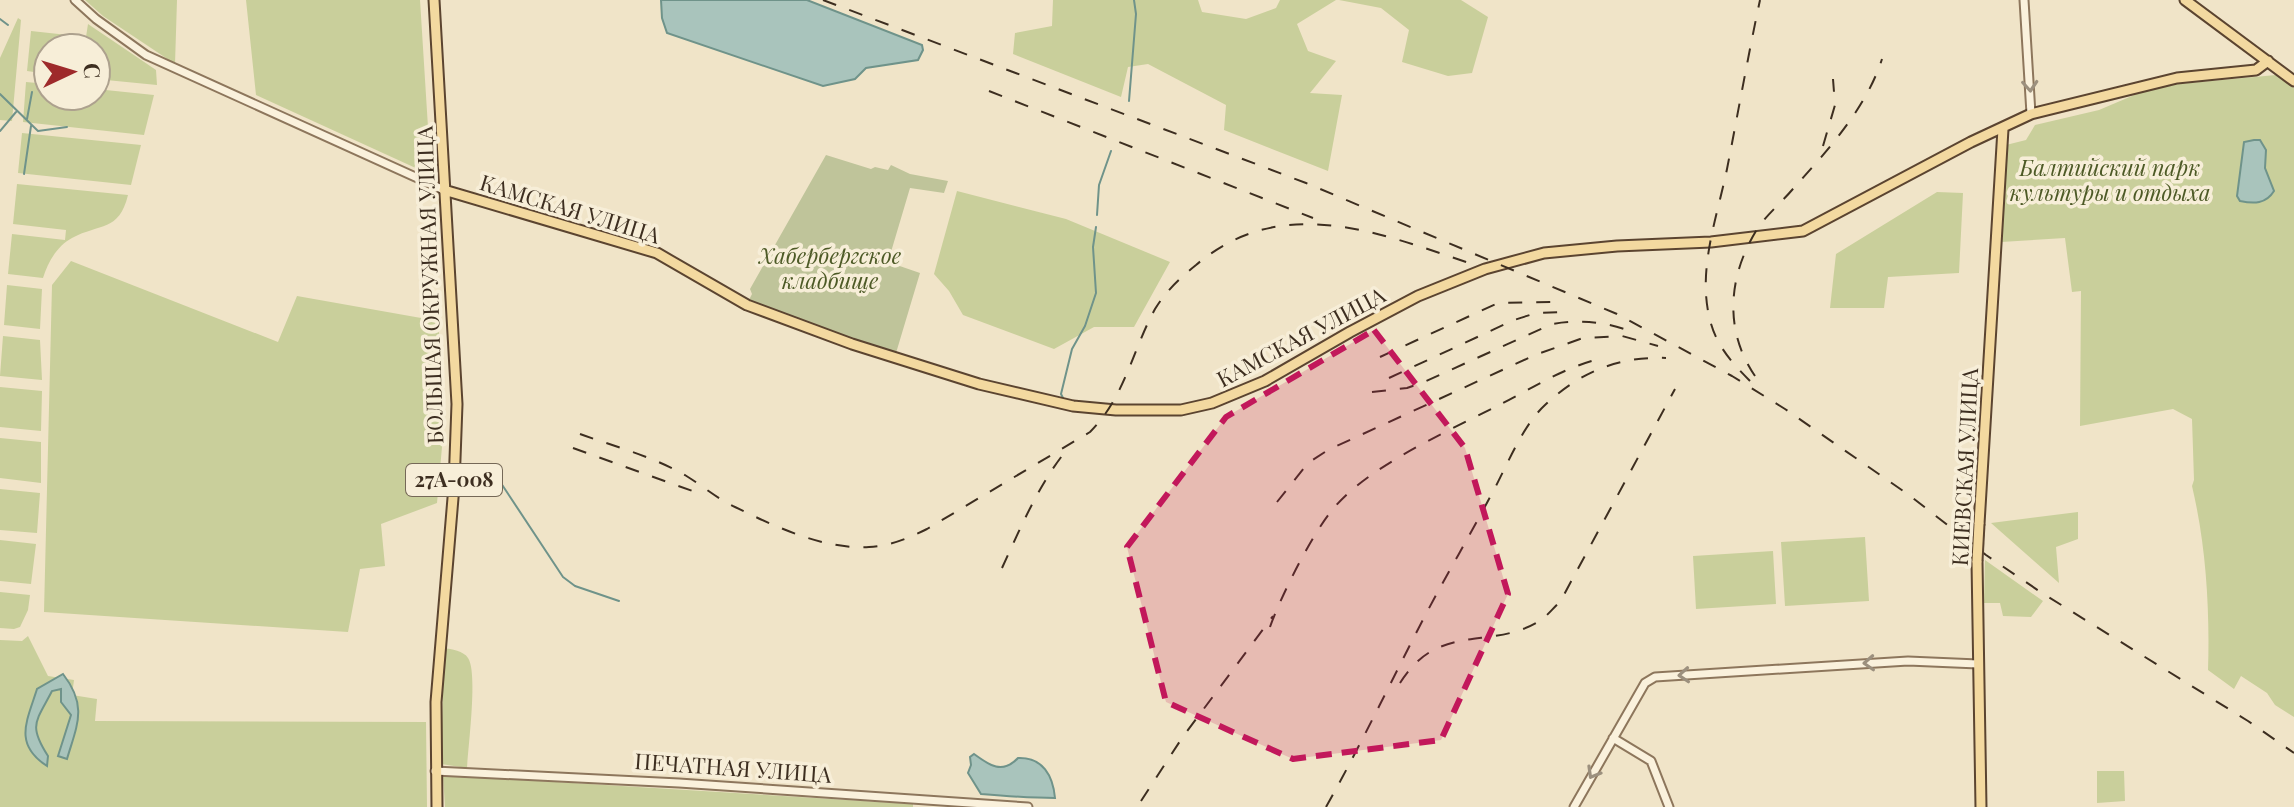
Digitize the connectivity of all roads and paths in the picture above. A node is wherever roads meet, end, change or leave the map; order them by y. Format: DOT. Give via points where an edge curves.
graph roads {
  1 [pos="75,0"];
  2 [pos="434,0"];
  3 [pos="2024,0"];
  4 [pos="2185,0"];
  5 [pos="2268,61"];
  6 [pos="2256,70"];
  7 [pos="2290,78"];
  8 [pos="2031,114"];
  9 [pos="2003,129"];
  10 [pos="444,190"];
  11 [pos="1978,664"];
  12 [pos="1613,738"];
  13 [pos="435,771"];
  14 [pos="437,807"];
  15 [pos="1028,807"];
  16 [pos="1574,807"];
  17 [pos="1669,807"];
  18 [pos="1981,807"];
  1 -- 10 [label="street" via="169,67"];
  2 -- 10 [label="main road, БОЛЬШАЯ ОКРУЖНАЯ УЛИЦА / 27А-008"];
  3 -- 8 [label="street, one-way"];
  4 -- 5 [label="main road"];
  5 -- 6 [label="main road"];
  5 -- 7 [label="main road"];
  6 -- 7 [label="main road, КАМСКАЯ УЛИЦА"];
  6 -- 8 [label="main road, КАМСКАЯ УЛИЦА" via="2177,78"];
  8 -- 9 [label="main road, КАМСКАЯ УЛИЦА"];
  9 -- 10 [label="main road, КАМСКАЯ УЛИЦА" via="1803,231 1544,253 1500,265 1418,296 1265,381 1212,403 1168,410 1073,406 966,380 747,305 657,253"];
  9 -- 11 [label="main road, КИЕВСКАЯ УЛИЦА, bridge" via="1977,561"];
  10 -- 13 [label="main road, БОЛЬШАЯ ОКРУЖНАЯ УЛИЦА / 27А-008" via="457,404"];
  11 -- 12 [label="street, one-way" via="1908,661 1655,677 1645,683"];
  11 -- 18 [label="main road, КИЕВСКАЯ УЛИЦА"];
  12 -- 16 [label="street, one-way"];
  12 -- 17 [label="street" via="1651,761"];
  13 -- 14 [label="main road, БОЛЬШАЯ ОКРУЖНАЯ УЛИЦА / 27А-008"];
  13 -- 15 [label="street, ПЕЧАТНАЯ УЛИЦА"];
}
